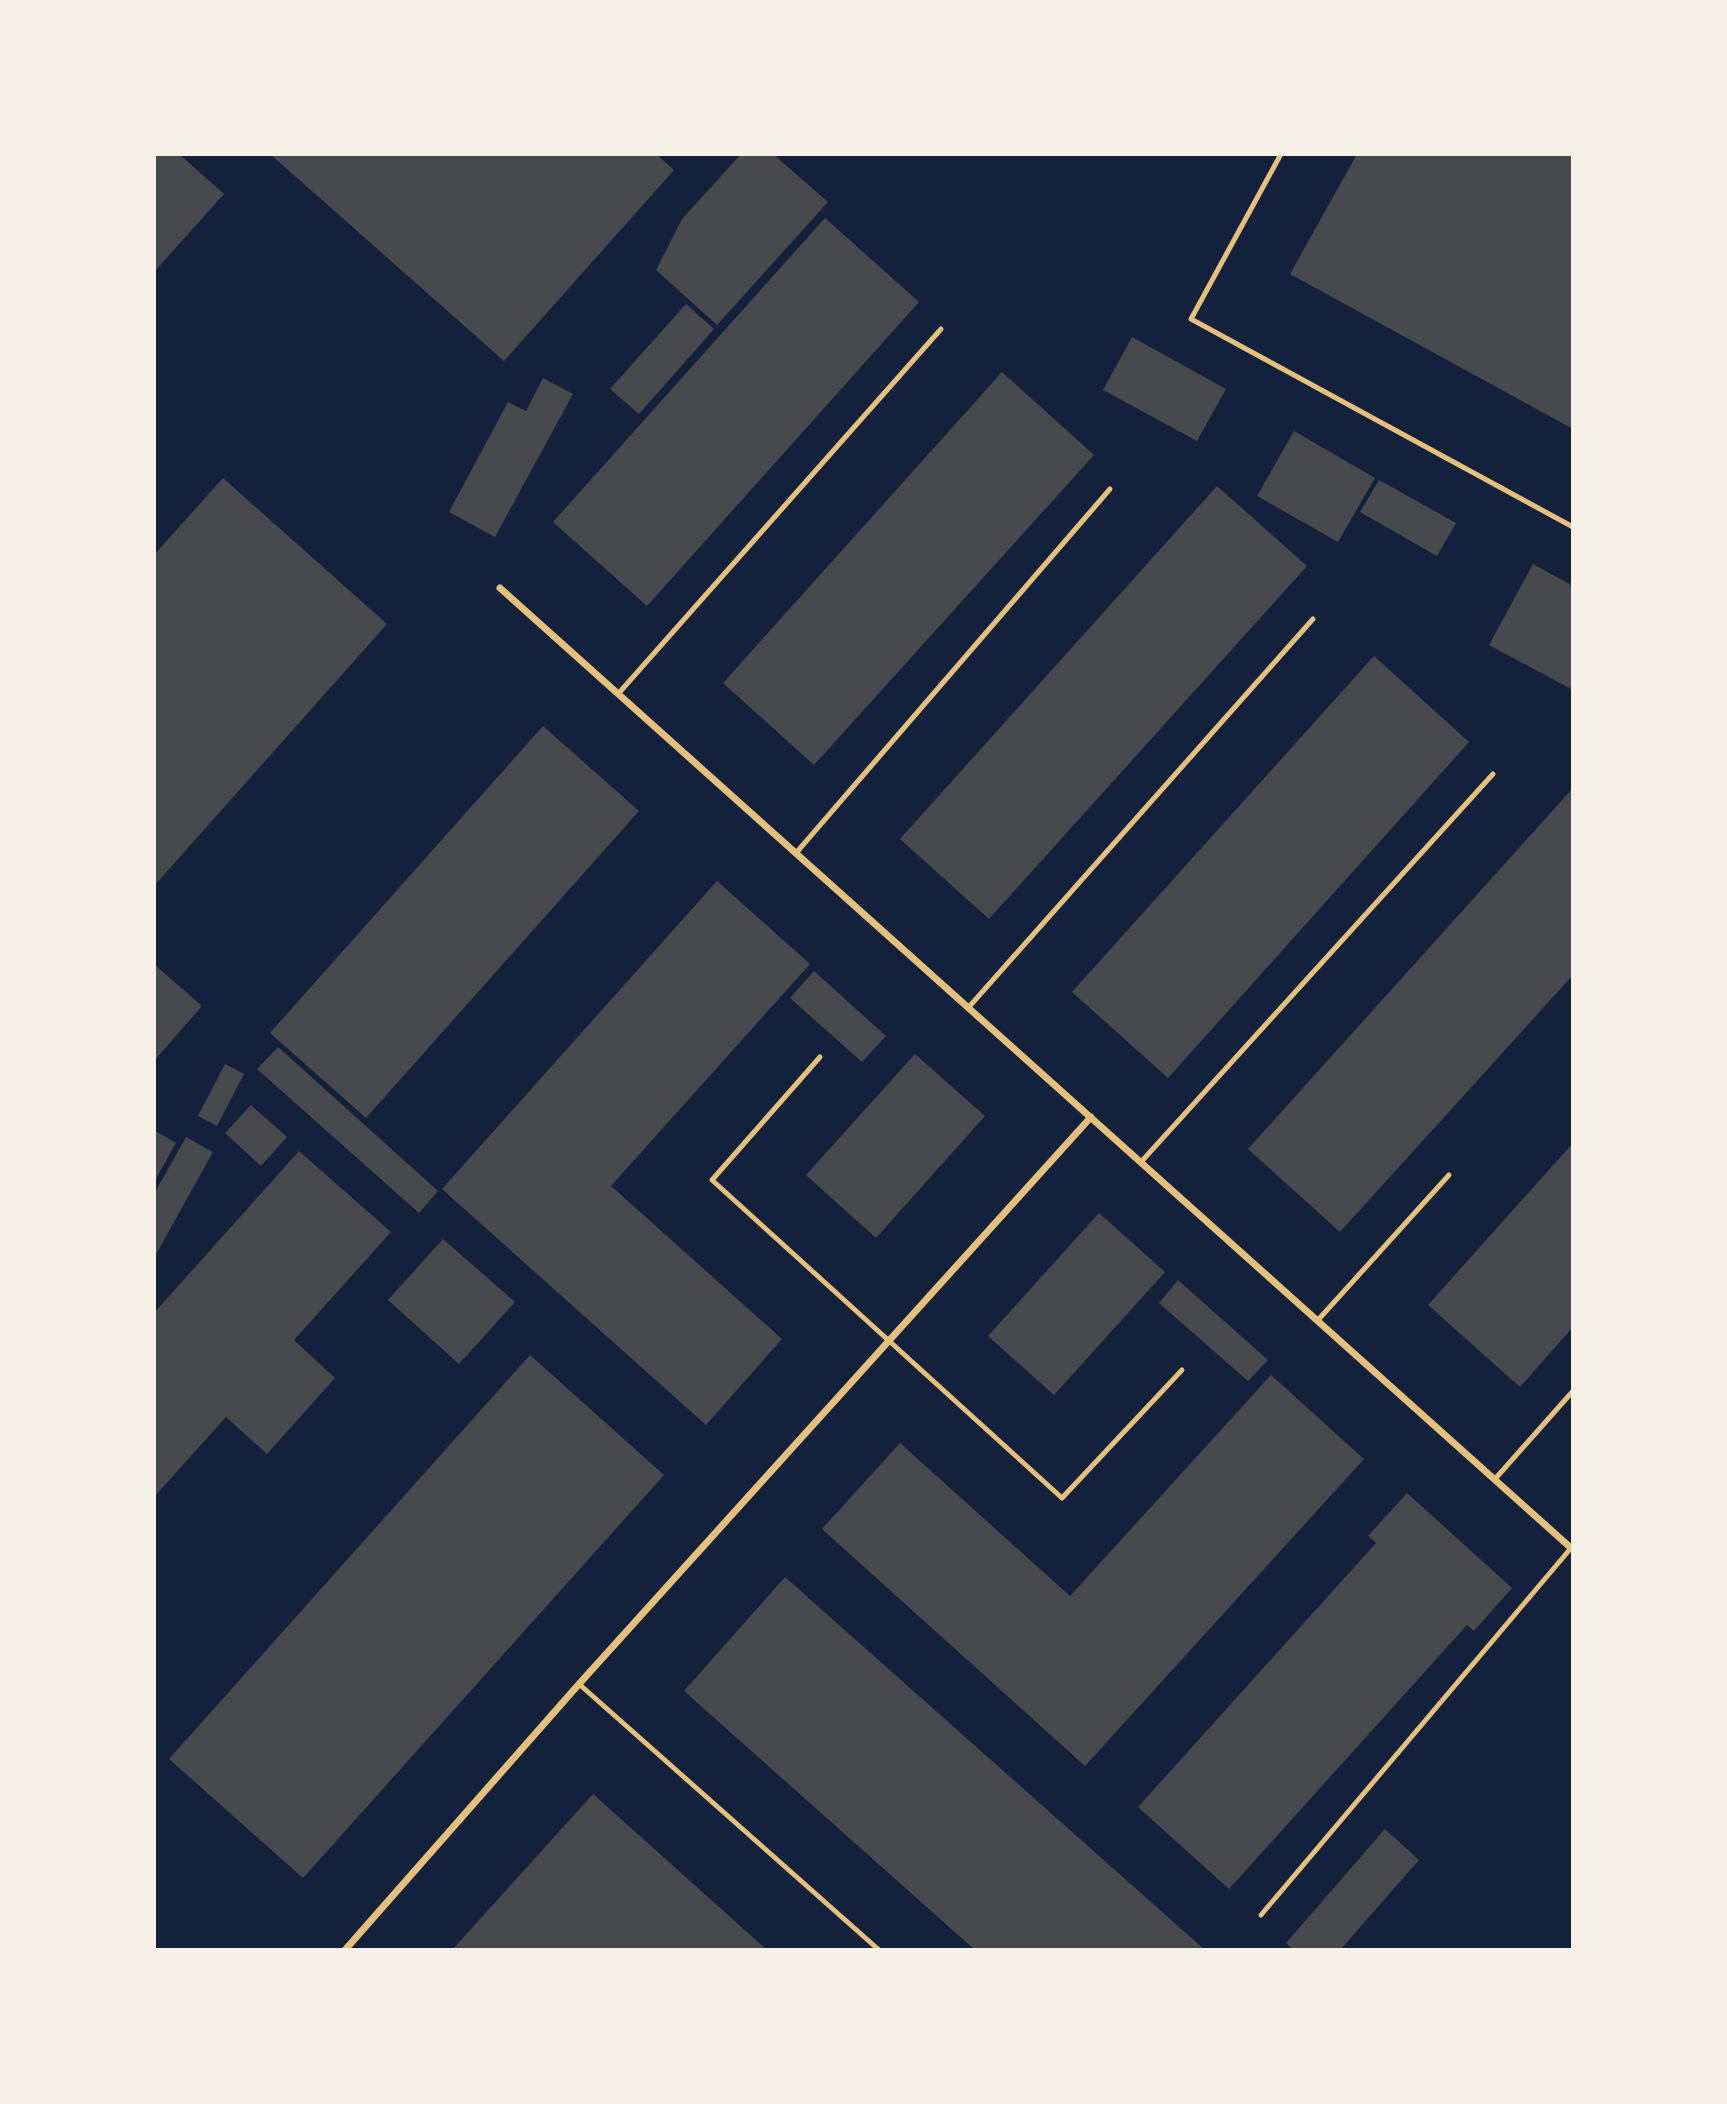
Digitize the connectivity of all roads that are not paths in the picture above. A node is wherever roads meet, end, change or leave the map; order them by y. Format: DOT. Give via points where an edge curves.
graph roads {
  1 [pos="1281,154"];
  2 [pos="941,329"];
  3 [pos="1111,489"];
  4 [pos="1573,527"];
  5 [pos="500,588"];
  6 [pos="1314,619"];
  7 [pos="618,694"];
  8 [pos="1493,775"];
  9 [pos="796,853"];
  10 [pos="968,1008"];
  11 [pos="820,1057"];
  12 [pos="1091,1117"];
  13 [pos="1141,1162"];
  14 [pos="1449,1175"];
  15 [pos="1318,1320"];
  16 [pos="889,1340"];
  17 [pos="1182,1370"];
  18 [pos="1573,1391"];
  19 [pos="1494,1479"];
  20 [pos="1571,1548"];
  21 [pos="579,1684"];
  22 [pos="1261,1915"];
  23 [pos="345,1950"];
  24 [pos="878,1950"];
  1 -- 4 [label="lane" via="1191,319"];
  2 -- 7 [label="lane"];
  3 -- 9 [label="lane"];
  5 -- 7 [label="street"];
  6 -- 10 [label="lane"];
  7 -- 9 [label="street"];
  8 -- 13 [label="lane"];
  9 -- 10 [label="street"];
  10 -- 12 [label="street"];
  11 -- 16 [label="lane" via="712,1180"];
  12 -- 13 [label="street"];
  12 -- 16 [label="street"];
  13 -- 15 [label="street"];
  14 -- 15 [label="lane"];
  15 -- 19 [label="street"];
  16 -- 17 [label="lane" via="1062,1498"];
  16 -- 21 [label="street"];
  18 -- 19 [label="lane"];
  19 -- 20 [label="street"];
  20 -- 22 [label="lane"];
  21 -- 23 [label="street"];
  21 -- 24 [label="lane"];
}
